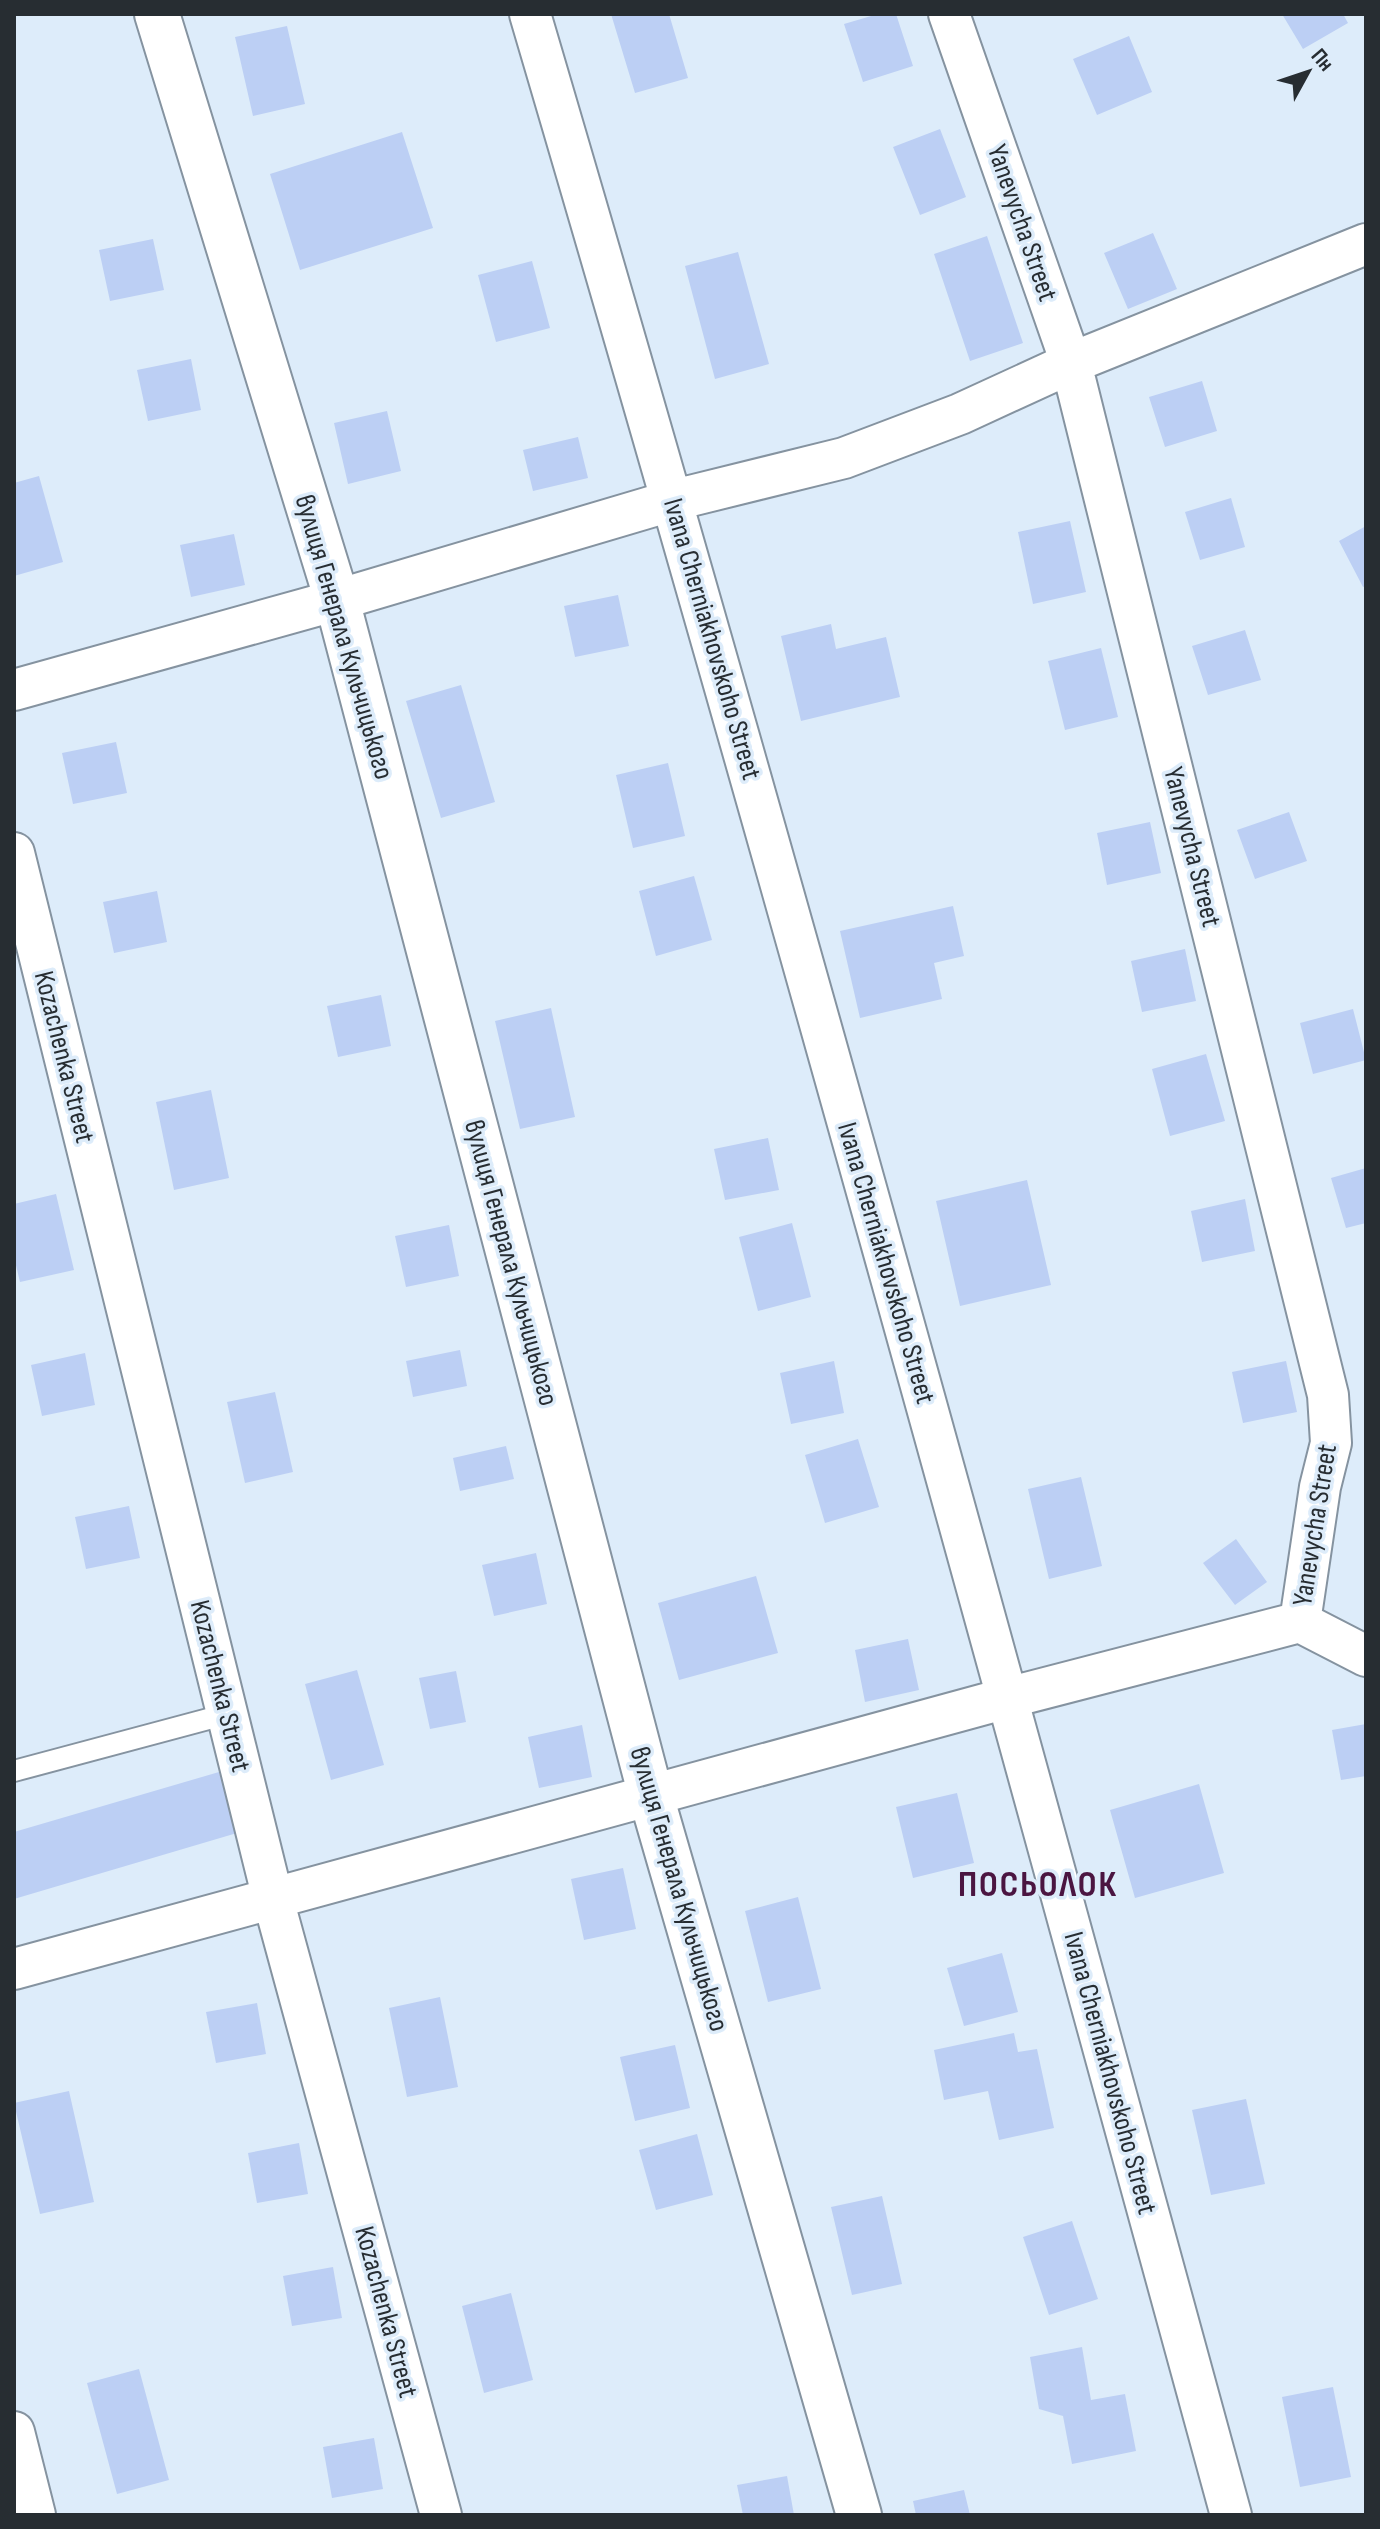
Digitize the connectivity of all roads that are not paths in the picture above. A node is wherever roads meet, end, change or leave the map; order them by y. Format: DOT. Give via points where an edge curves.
graph roads {
  1 [pos="157,14"];
  2 [pos="530,14"];
  3 [pos="949,14"];
  4 [pos="1366,244"];
  5 [pos="1071,363"];
  6 [pos="674,500"];
  7 [pos="337,600"];
  8 [pos="14,690"];
  9 [pos="14,853"];
  10 [pos="1300,1622"];
  11 [pos="1366,1656"];
  12 [pos="1007,1698"];
  13 [pos="227,1714"];
  14 [pos="14,1771"];
  15 [pos="651,1796"];
  16 [pos="273,1899"];
  17 [pos="14,1969"];
  18 [pos="14,2432"];
  19 [pos="35,2515"];
  20 [pos="441,2515"];
  21 [pos="859,2515"];
  22 [pos="1231,2515"];
  1 -- 7 [label="street, вулиця Генерала Кульчицького"];
  2 -- 6 [label="street, Ivana Cherniakhovskoho Street"];
  3 -- 5 [label="street, Yanevycha Street"];
  4 -- 5 [label="street"];
  5 -- 6 [label="street" via="960,414 844,458"];
  5 -- 10 [label="street, Yanevycha Street" via="1328,1395 1331,1443"];
  6 -- 7 [label="street"];
  6 -- 12 [label="street, Ivana Cherniakhovskoho Street"];
  7 -- 8 [label="street"];
  7 -- 15 [label="street, вулиця Генерала Кульчицького"];
  9 -- 13 [label="street, Kozachenka Street"];
  10 -- 11 [label="street, Yanevycha Street"];
  10 -- 12 [label="street"];
  12 -- 15 [label="street"];
  12 -- 22 [label="street, Ivana Cherniakhovskoho Street"];
  13 -- 14 [label="lane"];
  13 -- 16 [label="street, Kozachenka Street"];
  15 -- 16 [label="street"];
  15 -- 21 [label="street, вулиця Генерала Кульчицького"];
  16 -- 17 [label="street"];
  16 -- 20 [label="street, Kozachenka Street"];
  18 -- 19 [label="street"];
}
